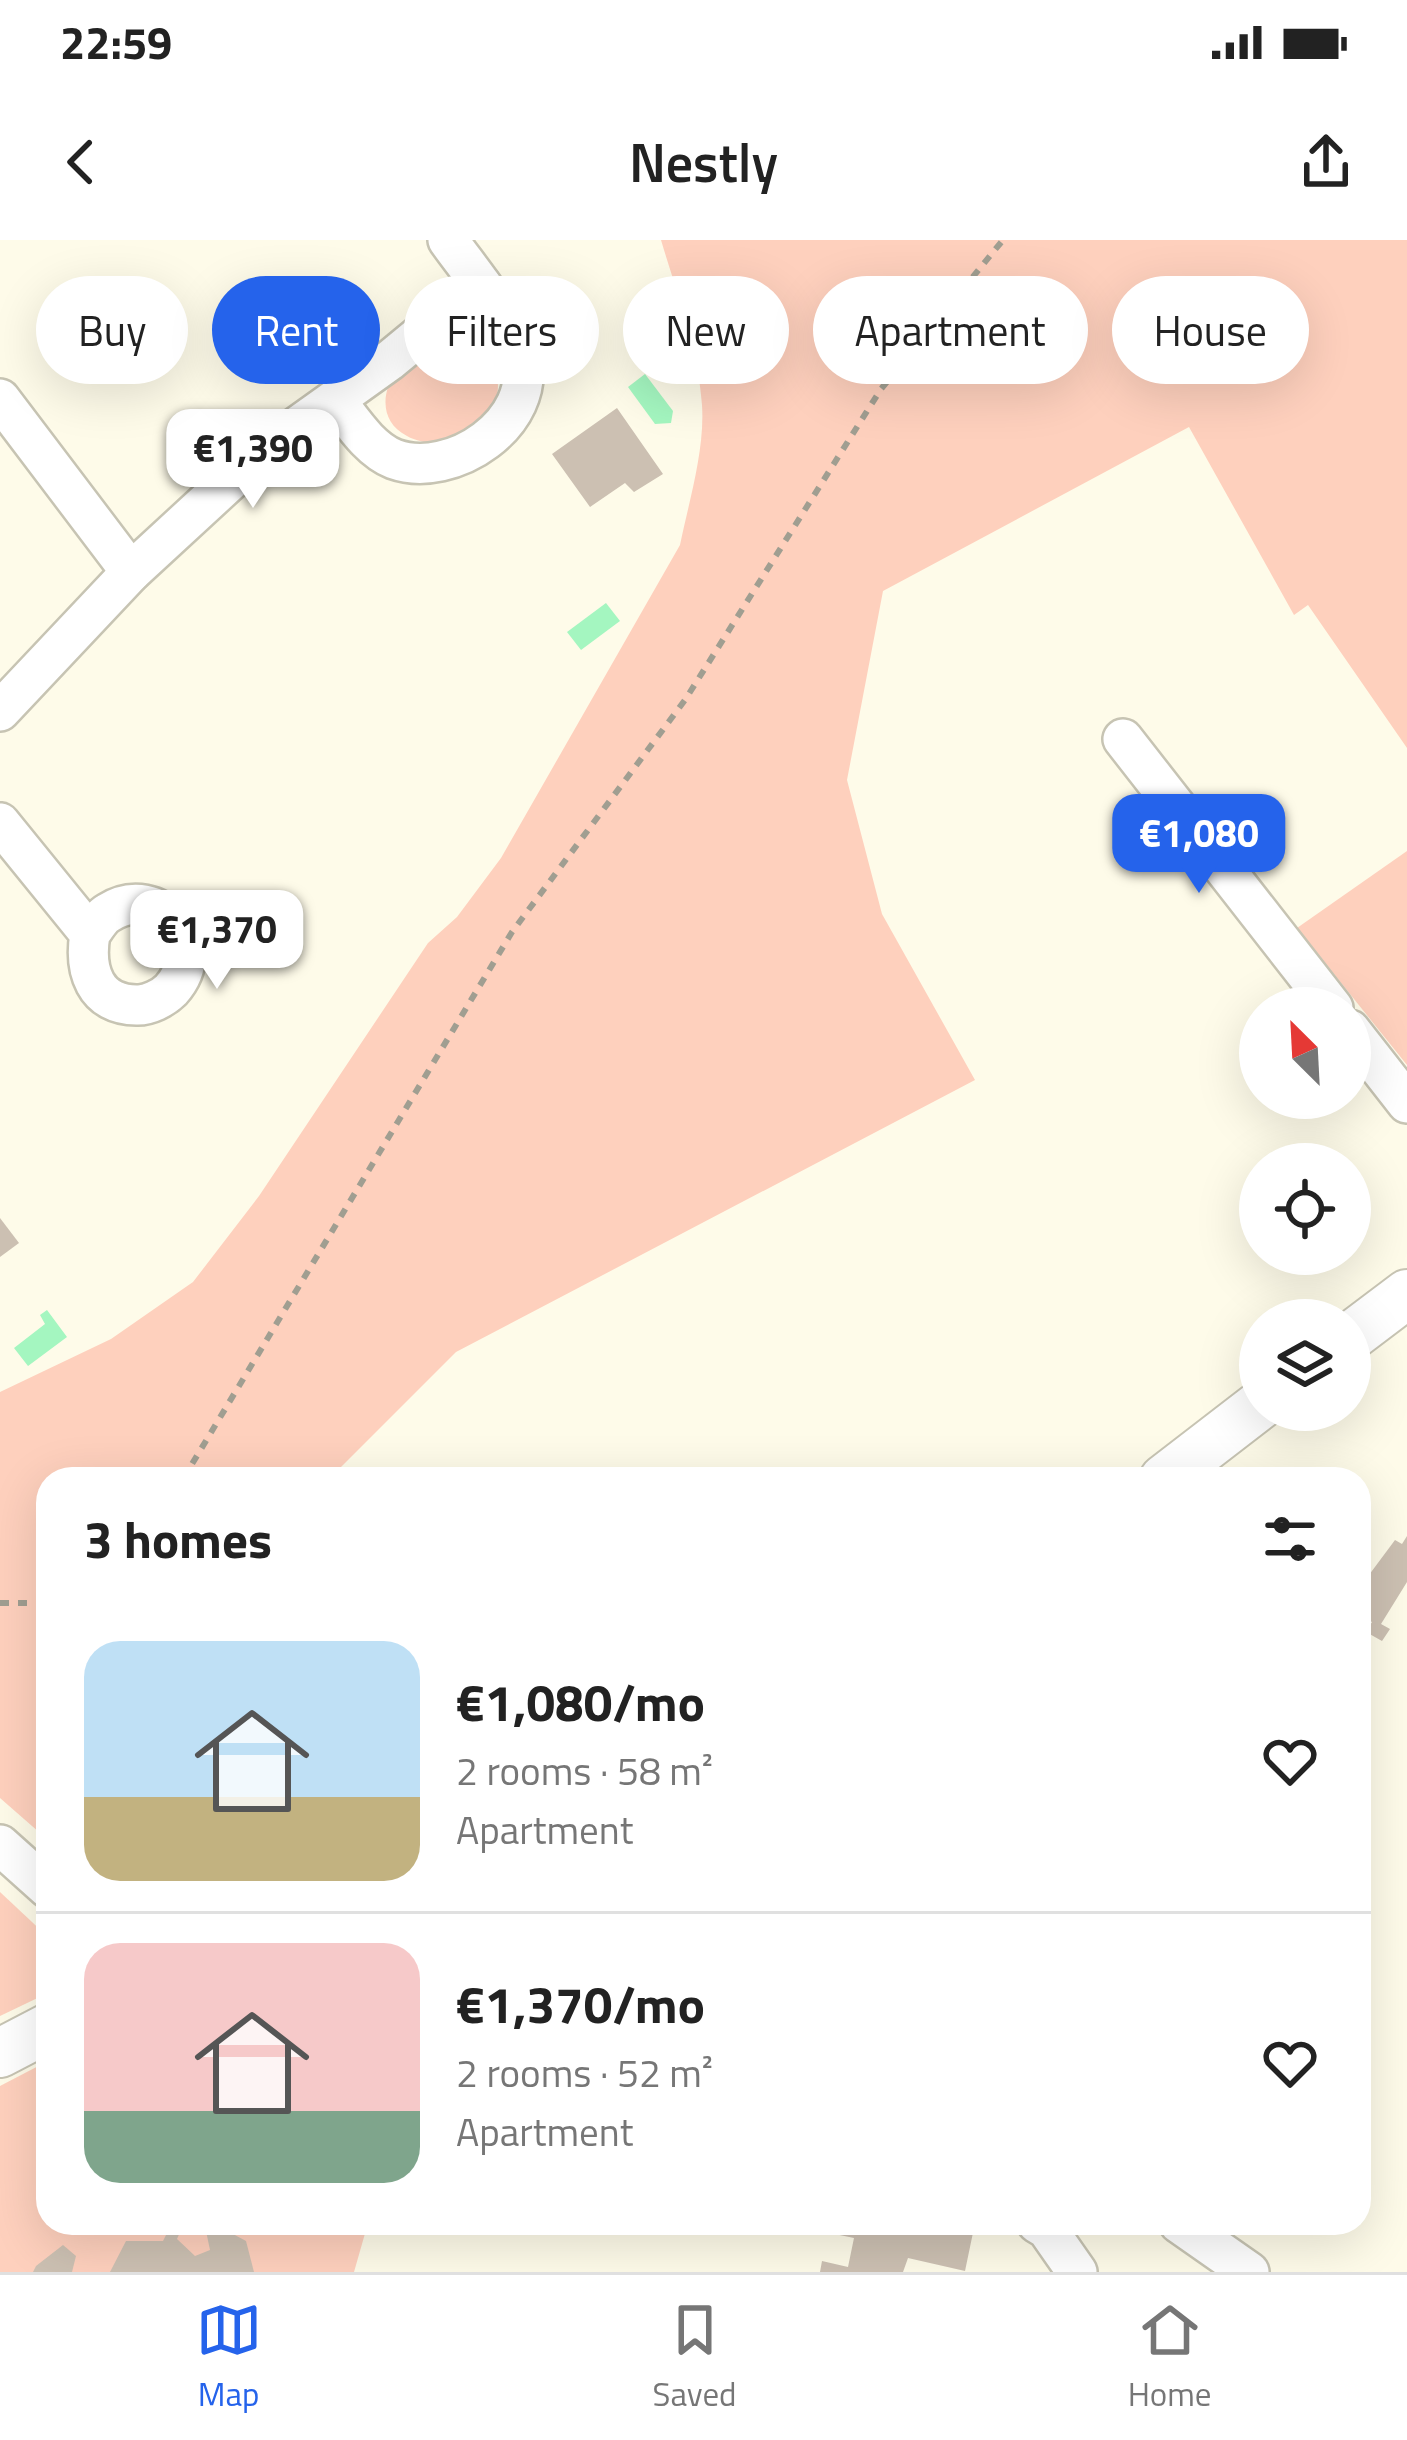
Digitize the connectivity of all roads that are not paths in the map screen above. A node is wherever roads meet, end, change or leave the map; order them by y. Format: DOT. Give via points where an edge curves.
graph roads {
  1 [pos="448,240"];
  2 [pos="474,276"];
  3 [pos="404,346"];
  4 [pos="523,384"];
  5 [pos="0,399"];
  6 [pos="336,400"];
  7 [pos="131,572"];
  8 [pos="0,711"];
  9 [pos="1123,739"];
  10 [pos="0,823"];
  11 [pos="90,934"];
  12 [pos="1318,987"];
  13 [pos="1371,1057"];
  14 [pos="1407,1103"];
  15 [pos="1407,1294"];
  16 [pos="1371,1321"];
  17 [pos="1239,1421"];
  18 [pos="1180,1467"];
  19 [pos="0,1845"];
  20 [pos="36,1877"];
  21 [pos="36,2034"];
  22 [pos="0,2053"];
  23 [pos="1051,2235"];
  24 [pos="1196,2235"];
  25 [pos="1077,2272"];
  26 [pos="1249,2272"];
  1 -- 2 [label="street"];
  3 -- 6 [label="street"];
  4 -- 6 [label="street" via="500,429 448,459 414,464 389,458"];
  5 -- 7 [label="street"];
  6 -- 7 [label="street" via="259,454"];
  7 -- 8 [label="street"];
  9 -- 12 [label="street"];
  10 -- 11 [label="street"];
  13 -- 14 [label="street"];
  15 -- 16 [label="street"];
  17 -- 18 [label="street"];
  19 -- 20 [label="street"];
  21 -- 22 [label="street"];
  23 -- 25 [label="street"];
  24 -- 26 [label="street"];
}
